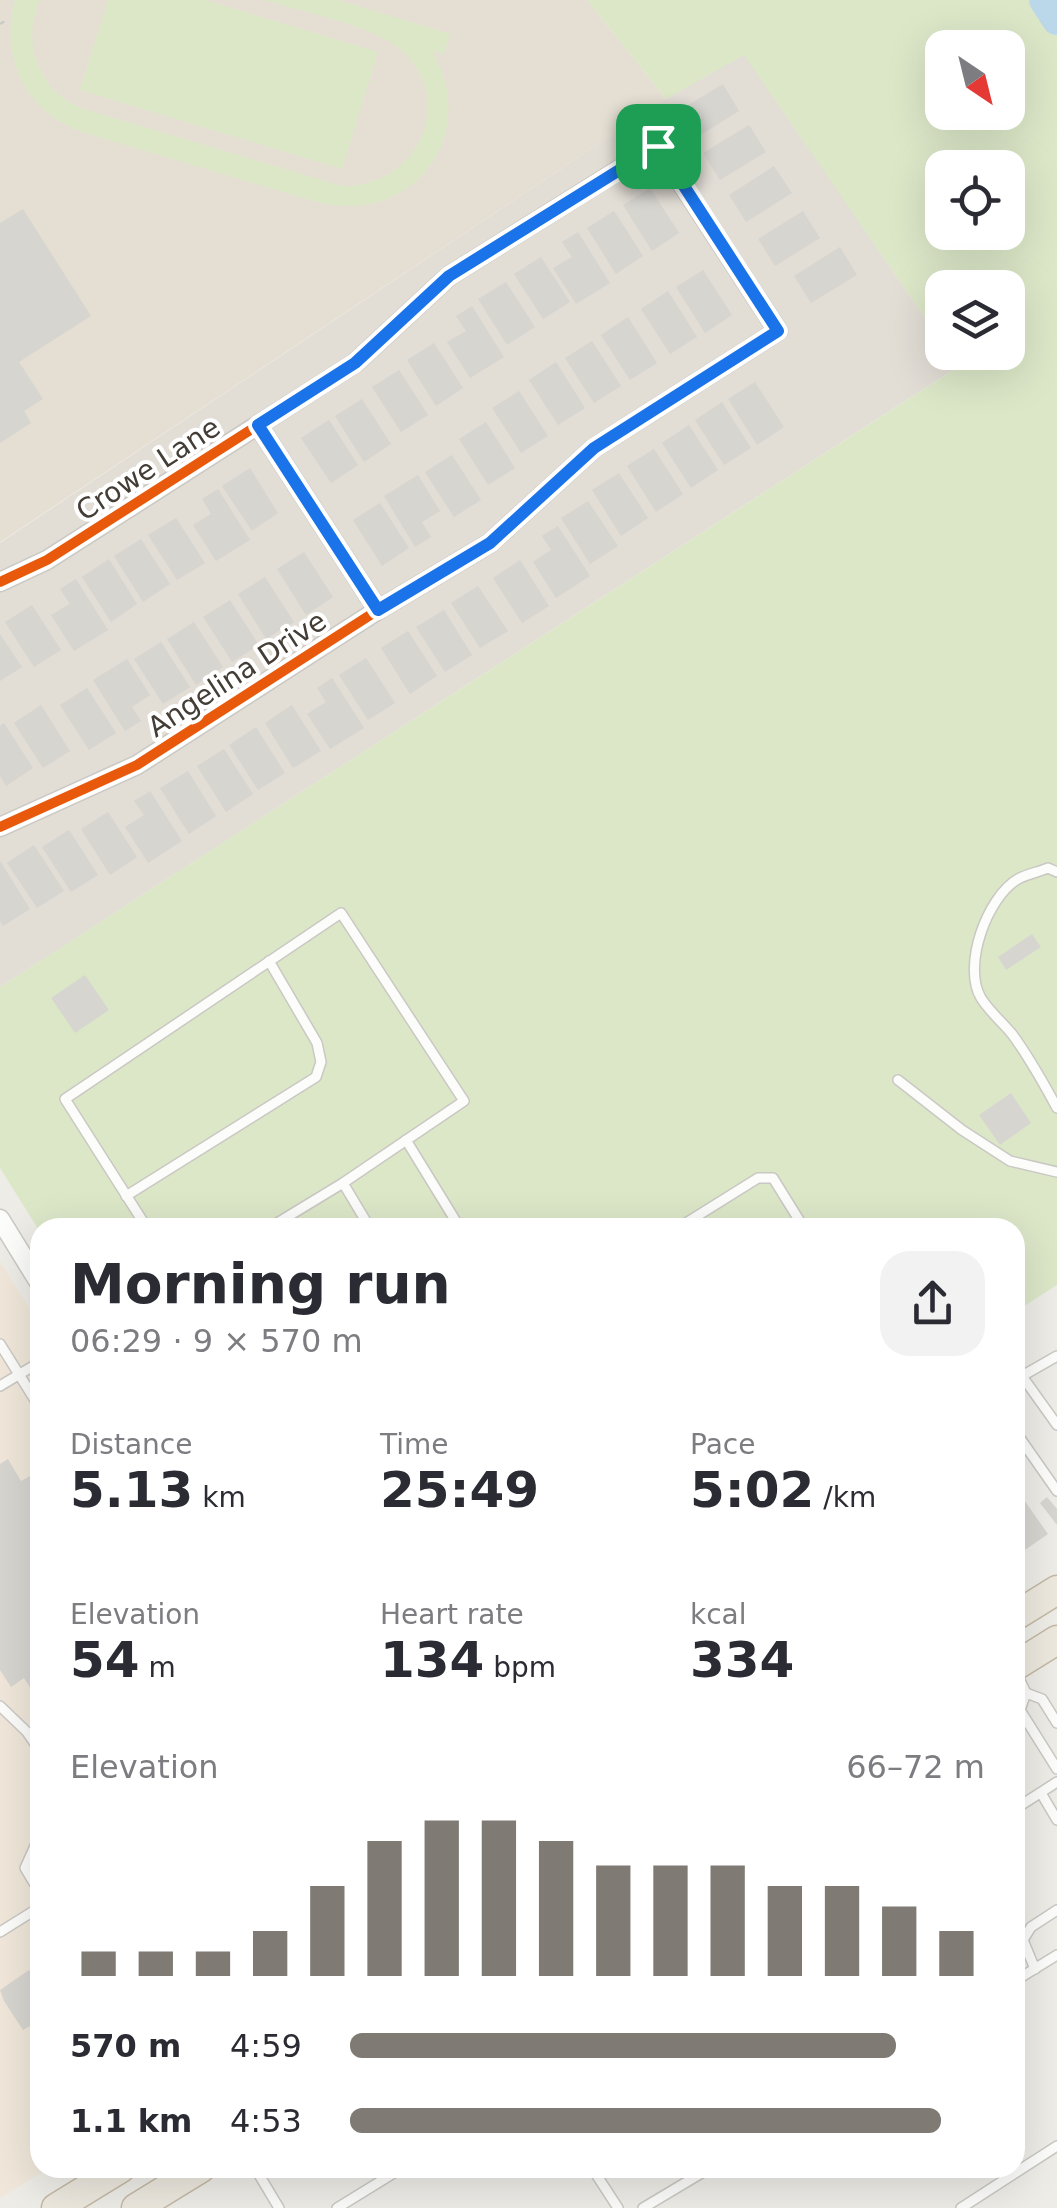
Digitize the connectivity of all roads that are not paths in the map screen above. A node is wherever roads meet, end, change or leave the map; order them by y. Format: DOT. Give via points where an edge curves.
graph roads {
  1 [pos="658,146"];
  2 [pos="258,425"];
  3 [pos="0,582"];
  4 [pos="378,610"];
  5 [pos="0,826"];
  6 [pos="1057,872"];
  7 [pos="269,961"];
  8 [pos="898,1080"];
  9 [pos="1057,1108"];
  10 [pos="406,1140"];
  11 [pos="1057,1172"];
  12 [pos="343,1183"];
  13 [pos="126,1196"];
  14 [pos="140,1218"];
  15 [pos="286,1218"];
  16 [pos="364,1218"];
  17 [pos="454,1218"];
  18 [pos="694,1218"];
  19 [pos="798,1218"];
  20 [pos="0,1219"];
  21 [pos="30,1268"];
  22 [pos="0,1344"];
  23 [pos="1057,1356"];
  24 [pos="30,1368"];
  25 [pos="1025,1374"];
  26 [pos="19,1375"];
  27 [pos="0,1386"];
  28 [pos="1025,1386"];
  29 [pos="30,1392"];
  30 [pos="1057,1425"];
  31 [pos="1025,1445"];
  32 [pos="1057,1491"];
  33 [pos="1057,1590"];
  34 [pos="1025,1610"];
  35 [pos="1057,1640"];
  36 [pos="1025,1661"];
  37 [pos="1026,1693"];
  38 [pos="1025,1696"];
  39 [pos="0,1706"];
  40 [pos="1025,1718"];
  41 [pos="1057,1723"];
  42 [pos="30,1736"];
  43 [pos="1057,1768"];
  44 [pos="1057,1782"];
  45 [pos="1041,1792"];
  46 [pos="1025,1802"];
  47 [pos="1057,1820"];
  48 [pos="1057,1910"];
  49 [pos="30,1913"];
  50 [pos="0,1932"];
  51 [pos="1025,1935"];
  52 [pos="1025,1947"];
  53 [pos="1057,1955"];
  54 [pos="1034,1969"];
  55 [pos="1025,1975"];
  56 [pos="1057,2146"];
  57 [pos="1025,2167"];
  58 [pos="105,2178"];
  59 [pos="185,2178"];
  60 [pos="261,2178"];
  61 [pos="386,2178"];
  62 [pos="598,2178"];
  63 [pos="693,2178"];
  64 [pos="1007,2178"];
  65 [pos="358,2195"];
  66 [pos="56,2208"];
  67 [pos="136,2208"];
  68 [pos="279,2208"];
  69 [pos="337,2208"];
  70 [pos="366,2208"];
  71 [pos="618,2208"];
  72 [pos="643,2208"];
  73 [pos="961,2208"];
  1 -- 2 [label="street, Crowe Lane" via="449,276 355,363"];
  1 -- 4 [label="street, Angelina Drive" via="778,331 594,448 490,543"];
  2 -- 3 [label="street, Crowe Lane" via="48,560"];
  2 -- 4 [label="street"];
  4 -- 5 [label="street, Angelina Drive" via="137,765"];
  6 -- 9 [label="lane" via="1048,868 1017,880 999,898 974,960 979,996 1012,1034"];
  7 -- 10 [label="lane" via="341,912 464,1101"];
  7 -- 13 [label="lane" via="317,1043 316,1076"];
  7 -- 13 [label="lane" via="66,1099"];
  8 -- 11 [label="lane" via="1010,1161"];
  10 -- 12 [label="lane"];
  10 -- 17 [label="lane"];
  12 -- 15 [label="lane"];
  12 -- 16 [label="lane"];
  13 -- 14 [label="lane"];
  18 -- 19 [label="lane" via="758,1178 773,1178"];
  20 -- 21 [label="street"];
  22 -- 26 [label="lane"];
  23 -- 25 [label="lane"];
  24 -- 26 [label="lane"];
  26 -- 27 [label="lane"];
  26 -- 29 [label="lane"];
  28 -- 30 [label="lane"];
  31 -- 32 [label="lane"];
  33 -- 34 [label="highway"];
  35 -- 36 [label="highway"];
  37 -- 38 [label="lane"];
  37 -- 41 [label="lane" via="1042,1699"];
  39 -- 42 [label="lane"];
  40 -- 43 [label="lane"];
  44 -- 45 [label="lane"];
  45 -- 46 [label="lane"];
  45 -- 47 [label="lane"];
  48 -- 51 [label="lane"];
  49 -- 50 [label="lane"];
  52 -- 54 [label="lane"];
  53 -- 54 [label="lane"];
  54 -- 55 [label="lane"];
  56 -- 57 [label="lane"];
  58 -- 66 [label="highway"];
  59 -- 67 [label="highway"];
  60 -- 68 [label="lane"];
  61 -- 65 [label="lane"];
  62 -- 71 [label="lane"];
  63 -- 72 [label="lane"];
  64 -- 73 [label="lane"];
  65 -- 69 [label="lane"];
  65 -- 70 [label="lane"];
}
